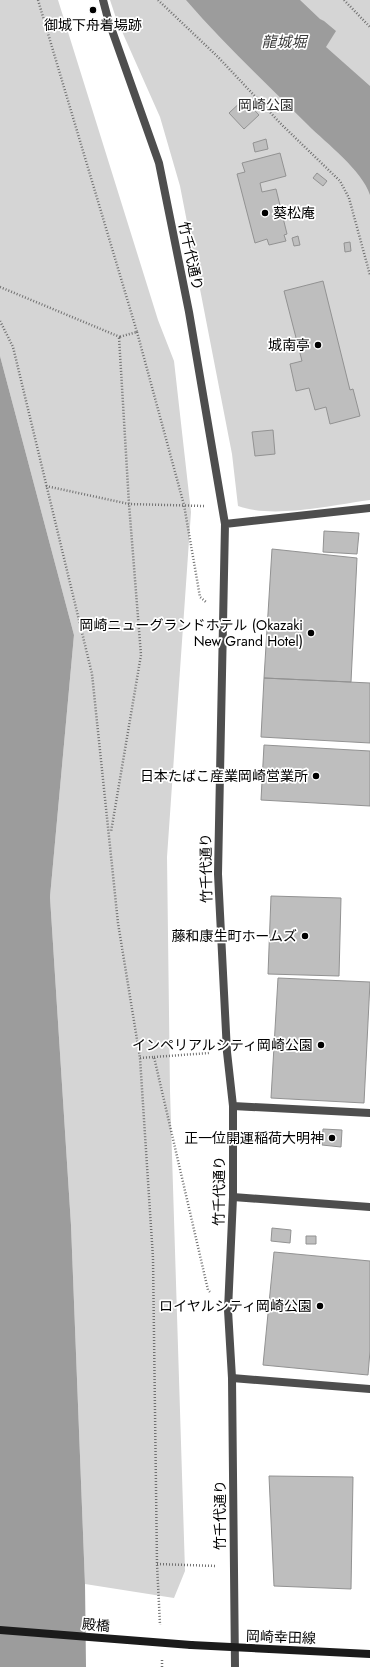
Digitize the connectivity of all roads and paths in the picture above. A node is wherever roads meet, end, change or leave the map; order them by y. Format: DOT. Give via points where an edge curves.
graph roads {
  1 [pos="38,0"];
  2 [pos="102,0"];
  3 [pos="158,0"];
  4 [pos="344,0"];
  5 [pos="370,27"];
  6 [pos="370,275"];
  7 [pos="0,287"];
  8 [pos="0,321"];
  9 [pos="137,332"];
  10 [pos="119,337"];
  11 [pos="46,486"];
  12 [pos="129,504"];
  13 [pos="184,505"];
  14 [pos="370,508"];
  15 [pos="225,524"];
  16 [pos="223,614"];
  17 [pos="110,837"];
  18 [pos="228,1052"];
  19 [pos="154,1056"];
  20 [pos="140,1058"];
  21 [pos="233,1106"];
  22 [pos="370,1113"];
  23 [pos="233,1197"];
  24 [pos="370,1207"];
  25 [pos="228,1310"];
  26 [pos="232,1378"];
  27 [pos="370,1389"];
  28 [pos="157,1564"];
  29 [pos="233,1567"];
  30 [pos="160,1628"];
  31 [pos="0,1630"];
  32 [pos="191,1645"];
  33 [pos="235,1648"];
  34 [pos="370,1654"];
  35 [pos="162,1659"];
  36 [pos="162,1667"];
  37 [pos="235,1667"];
  1 -- 9 [label="path"];
  2 -- 15 [label="street, 竹千代通り" via="159,163 189,312"];
  3 -- 6 [label="path" via="340,181 349,198"];
  4 -- 5 [label="path"];
  7 -- 10 [label="path"];
  8 -- 11 [label="path" via="13,347"];
  9 -- 10 [label="path"];
  9 -- 13 [label="path"];
  10 -- 12 [label="path"];
  11 -- 12 [label="path"];
  11 -- 17 [label="path" via="92,674"];
  12 -- 13 [label="path"];
  12 -- 17 [label="path" via="141,655"];
  13 -- 16 [label="path" via="200,597"];
  14 -- 15 [label="street"];
  15 -- 16 [label="street, 竹千代通り"];
  16 -- 18 [label="street, 竹千代通り" via="218,874"];
  17 -- 20 [label="path" via="118,923"];
  18 -- 19 [label="path"];
  18 -- 21 [label="street, 竹千代通り"];
  19 -- 20 [label="path"];
  19 -- 25 [label="path" via="208,1290"];
  20 -- 28 [label="path" via="153,1258"];
  21 -- 22 [label="street"];
  21 -- 23 [label="street, 竹千代通り"];
  23 -- 24 [label="street"];
  23 -- 25 [label="street, 竹千代通り"];
  25 -- 26 [label="street, 竹千代通り"];
  26 -- 27 [label="street"];
  26 -- 29 [label="street, 竹千代通り"];
  28 -- 29 [label="path"];
  28 -- 30 [label="path"];
  29 -- 33 [label="street, 竹千代通り"];
  31 -- 32 [label="main road, 殿橋, bridge"];
  32 -- 33 [label="main road, 岡崎幸田線"];
  33 -- 34 [label="main road, 岡崎幸田線"];
  33 -- 37 [label="street, 竹千代通り"];
  35 -- 36 [label="path"];
}
